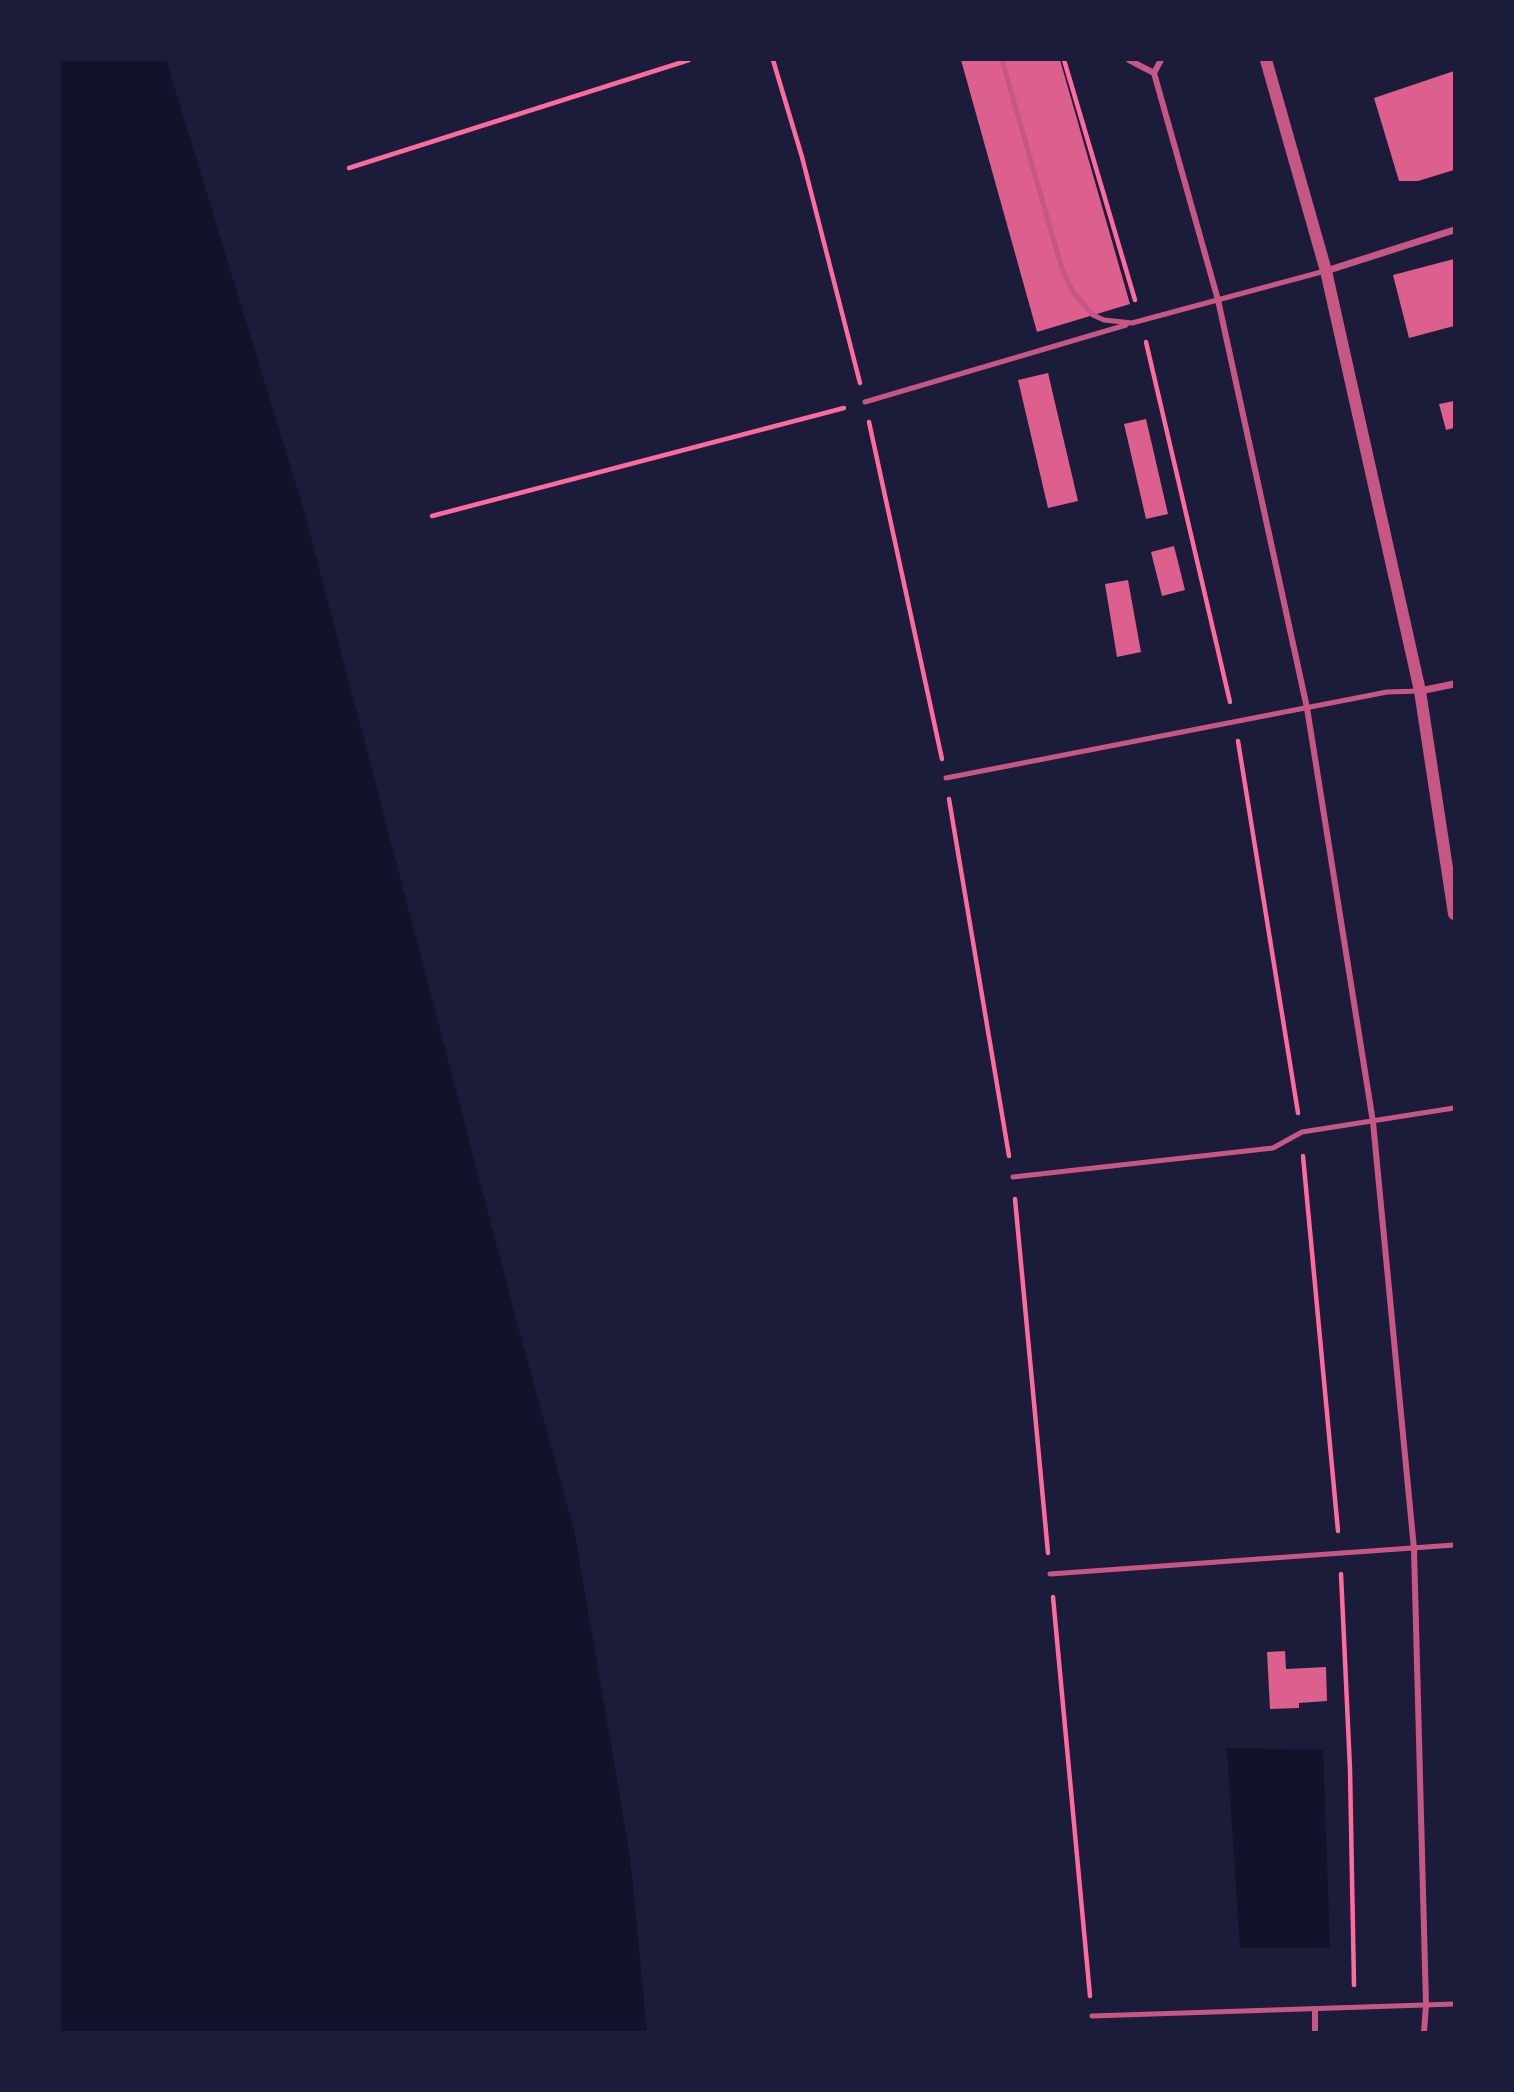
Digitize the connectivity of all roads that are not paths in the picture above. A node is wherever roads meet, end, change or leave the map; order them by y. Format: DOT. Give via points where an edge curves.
graph roads {
  1 [pos="1002,60"];
  2 [pos="1129,60"];
  3 [pos="1161,60"];
  4 [pos="1266,60"];
  5 [pos="1154,73"];
  6 [pos="1454,230"];
  7 [pos="1326,271"];
  8 [pos="1217,300"];
  9 [pos="1132,323"];
  10 [pos="865,402"];
  11 [pos="1454,684"];
  12 [pos="1420,691"];
  13 [pos="1307,708"];
  14 [pos="946,778"];
  15 [pos="1454,914"];
  16 [pos="1454,1108"];
  17 [pos="1373,1122"];
  18 [pos="1013,1177"];
  19 [pos="1454,1545"];
  20 [pos="1414,1549"];
  21 [pos="1050,1574"];
  22 [pos="1454,2004"];
  23 [pos="1426,2005"];
  24 [pos="1315,2009"];
  25 [pos="1092,2016"];
  26 [pos="1315,2032"];
  27 [pos="1424,2032"];
  1 -- 9 [label="lane" via="1068,282 1093,315"];
  2 -- 5 [label="street"];
  3 -- 5 [label="street"];
  4 -- 7 [label="street"];
  5 -- 8 [label="street"];
  6 -- 7 [label="street"];
  7 -- 8 [label="lane"];
  7 -- 12 [label="street"];
  8 -- 9 [label="lane"];
  8 -- 13 [label="street"];
  9 -- 10 [label="lane"];
  11 -- 12 [label="street"];
  12 -- 13 [label="lane" via="1387,692"];
  12 -- 15 [label="street"];
  13 -- 14 [label="lane"];
  13 -- 17 [label="street"];
  16 -- 17 [label="lane"];
  17 -- 18 [label="lane" via="1301,1132 1273,1148"];
  17 -- 20 [label="street"];
  19 -- 20 [label="lane"];
  20 -- 21 [label="lane"];
  20 -- 23 [label="street"];
  22 -- 23 [label="lane"];
  23 -- 24 [label="lane"];
  23 -- 27 [label="street"];
  24 -- 25 [label="lane"];
  24 -- 26 [label="street"];
}
